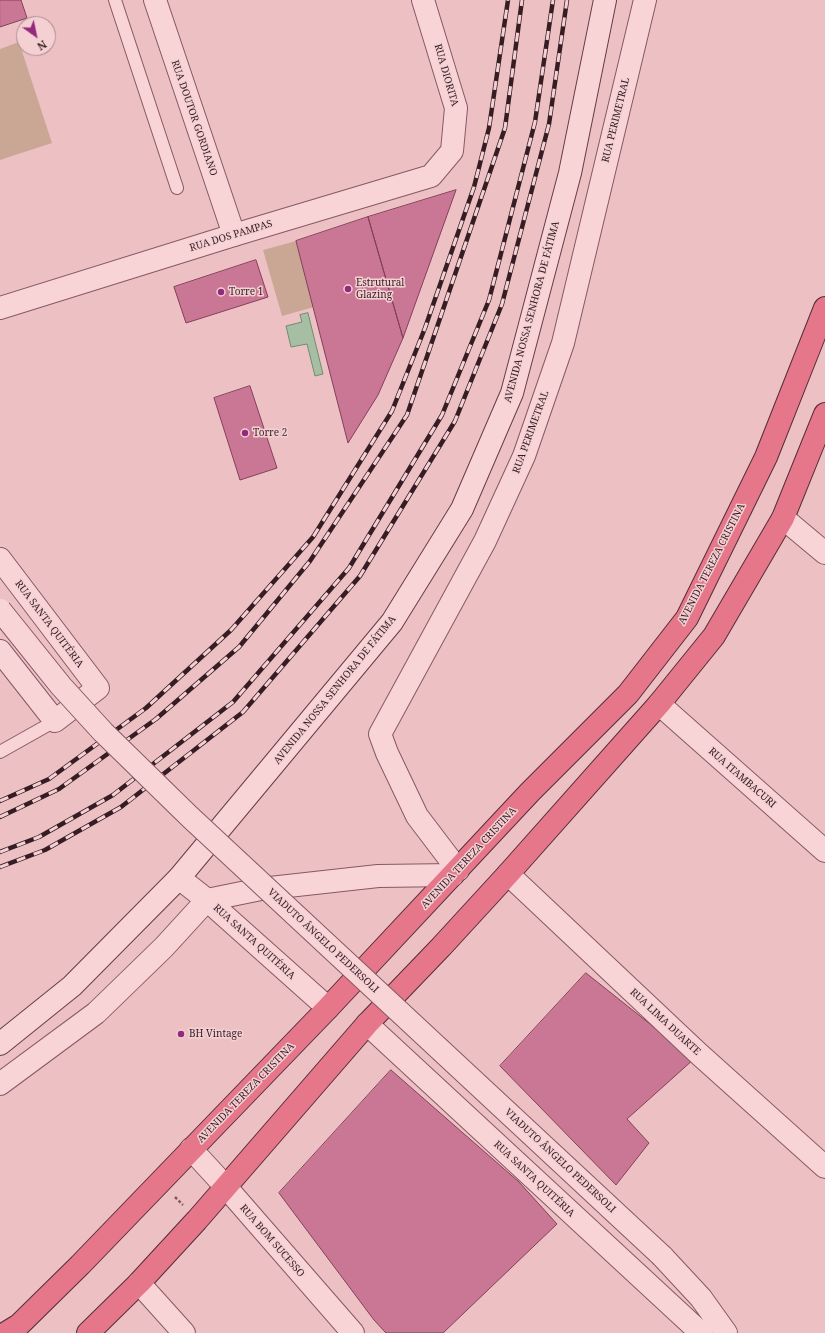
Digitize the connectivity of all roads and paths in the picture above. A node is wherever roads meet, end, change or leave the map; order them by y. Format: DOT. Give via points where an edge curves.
graph roads {
  1 [pos="115,0"];
  2 [pos="155,0"];
  3 [pos="423,0"];
  4 [pos="605,0"];
  5 [pos="645,0"];
  6 [pos="452,151"];
  7 [pos="177,188"];
  8 [pos="234,235"];
  9 [pos="0,308"];
  10 [pos="825,308"];
  11 [pos="825,414"];
  12 [pos="783,518"];
  13 [pos="825,553"];
  14 [pos="0,559"];
  15 [pos="0,610"];
  16 [pos="0,651"];
  17 [pos="659,704"];
  18 [pos="55,721"];
  19 [pos="0,752"];
  20 [pos="825,851"];
  21 [pos="455,873"];
  22 [pos="508,874"];
  23 [pos="179,878"];
  24 [pos="207,900"];
  25 [pos="328,1008"];
  26 [pos="367,1024"];
  27 [pos="0,1044"];
  28 [pos="0,1084"];
  29 [pos="191,1149"];
  30 [pos="825,1167"];
  31 [pos="160,1181"];
  32 [pos="225,1186"];
  33 [pos="197,1220"];
  34 [pos="139,1283"];
  35 [pos="6,1333"];
  36 [pos="88,1333"];
  37 [pos="184,1333"];
  38 [pos="353,1333"];
  39 [pos="701,1333"];
  40 [pos="726,1333"];
  1 -- 7 [label="lane"];
  2 -- 8 [label="street, RUA DOUTOR GORDIANO"];
  3 -- 6 [label="street, RUA DIORITA" via="456,108"];
  4 -- 23 [label="street, AVENIDA NOSSA SENHORA DE FÁTIMA" via="570,173 512,393 462,509 392,622"];
  5 -- 21 [label="street, RUA PERIMETRAL" via="563,343 524,456 485,540 380,734 417,816"];
  6 -- 8 [label="street, RUA DOS PAMPAS" via="431,176"];
  8 -- 9 [label="street, RUA DOS PAMPAS"];
  10 -- 21 [label="highway, AVENIDA TEREZA CRISTINA" via="766,457 686,618 628,694 530,792"];
  11 -- 12 [label="highway"];
  12 -- 13 [label="street"];
  12 -- 17 [label="highway" via="714,636"];
  14 -- 18 [label="street, RUA SANTA QUITÉRIA" via="98,688"];
  15 -- 40 [label="street, VIADUTO ÂNGELO PEDERSOLI, bridge" via="61,686 103,732 190,817 662,1256 701,1298"];
  16 -- 18 [label="street"];
  17 -- 20 [label="street, RUA ITAMBACURI"];
  17 -- 22 [label="highway"];
  18 -- 19 [label="lane"];
  21 -- 24 [label="street" via="378,876 261,889"];
  21 -- 25 [label="highway, AVENIDA TEREZA CRISTINA"];
  22 -- 26 [label="highway"];
  22 -- 30 [label="street, RUA LIMA DUARTE" via="699,1054"];
  23 -- 24 [label="street, RUA SANTA QUITÉRIA"];
  23 -- 27 [label="street, AVENIDA NOSSA SENHORA DE FÁTIMA" via="72,986"];
  24 -- 25 [label="street, RUA SANTA QUITÉRIA"];
  24 -- 28 [label="street" via="164,948 96,1013"];
  25 -- 29 [label="highway, AVENIDA TEREZA CRISTINA"];
  26 -- 32 [label="highway"];
  26 -- 39 [label="street, RUA SANTA QUITÉRIA"];
  29 -- 31 [label="highway, AVENIDA TEREZA CRISTINA"];
  29 -- 32 [label="street, RUA BOM SUCESSO"];
  31 -- 33 [label="path"];
  31 -- 35 [label="highway, AVENIDA TEREZA CRISTINA" via="80,1265 19,1325"];
  32 -- 33 [label="highway"];
  32 -- 38 [label="street, RUA BOM SUCESSO"];
  33 -- 34 [label="highway"];
  34 -- 36 [label="highway"];
  34 -- 37 [label="street"];
}
